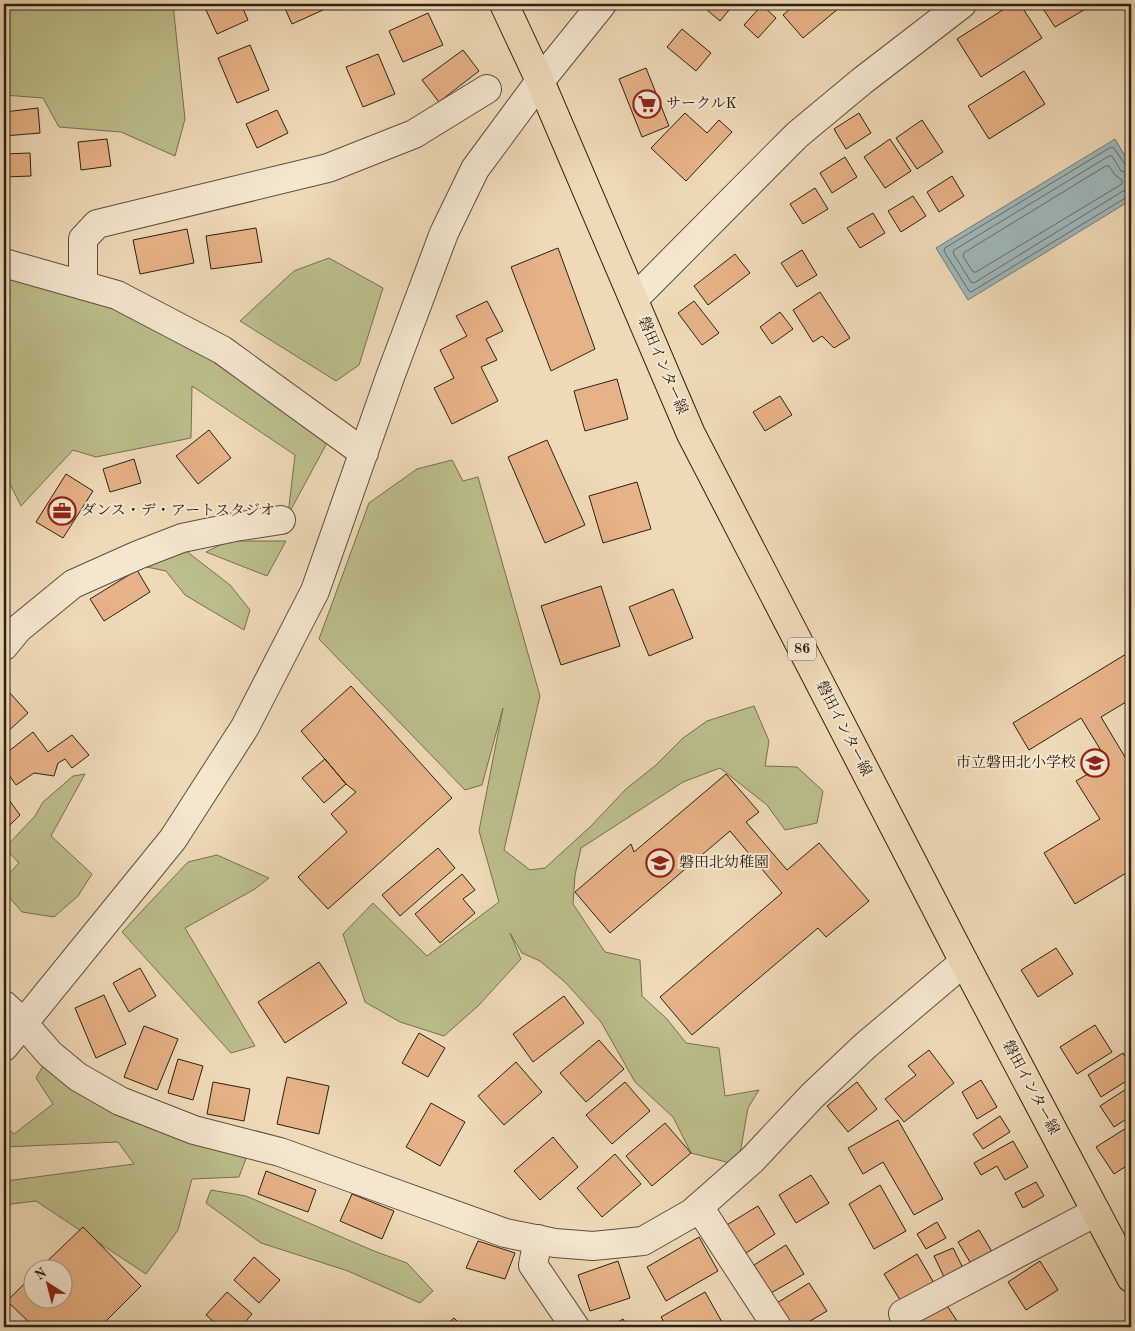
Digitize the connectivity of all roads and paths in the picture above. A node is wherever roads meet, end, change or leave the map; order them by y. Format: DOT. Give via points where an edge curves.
graph roads {
  1 [pos="504,4"];
  2 [pos="602,4"];
  3 [pos="962,4"];
  4 [pos="540,81"];
  5 [pos="487,89"];
  6 [pos="4,263"];
  7 [pos="83,285"];
  8 [pos="634,299"];
  9 [pos="364,453"];
  10 [pos="281,520"];
  11 [pos="4,646"];
  12 [pos="964,962"];
  13 [pos="4,1005"];
  14 [pos="23,1023"];
  15 [pos="4,1047"];
  16 [pos="699,1206"];
  17 [pos="1096,1212"];
  18 [pos="538,1240"];
  19 [pos="1131,1278"];
  20 [pos="903,1314"];
  21 [pos="575,1327"];
  22 [pos="776,1327"];
  1 -- 4 [label="main road, 磐田インター線 / 86"];
  2 -- 4 [label="street"];
  3 -- 8 [label="street" via="797,135"];
  4 -- 8 [label="main road, 磐田インター線 / 86"];
  4 -- 9 [label="street" via="475,169 448,225"];
  5 -- 7 [label="street" via="414,134 328,168 97,224 83,239"];
  6 -- 7 [label="street"];
  7 -- 9 [label="street" via="117,295 222,350"];
  8 -- 12 [label="main road, 磐田インター線 / 86" via="691,434"];
  9 -- 14 [label="street" via="315,591 245,727 173,839"];
  10 -- 11 [label="street" via="182,538 73,584 18,629"];
  12 -- 16 [label="street" via="865,1046 752,1160"];
  12 -- 17 [label="main road, 磐田インター線 / 86"];
  13 -- 14 [label="street"];
  14 -- 15 [label="street"];
  14 -- 18 [label="street" via="50,1054 78,1077 120,1101 194,1130 280,1152 504,1233"];
  16 -- 18 [label="street" via="643,1241 593,1246"];
  16 -- 22 [label="street"];
  17 -- 19 [label="main road, 磐田インター線 / 86"];
  17 -- 20 [label="street"];
  18 -- 21 [label="street" via="534,1265"];
}
